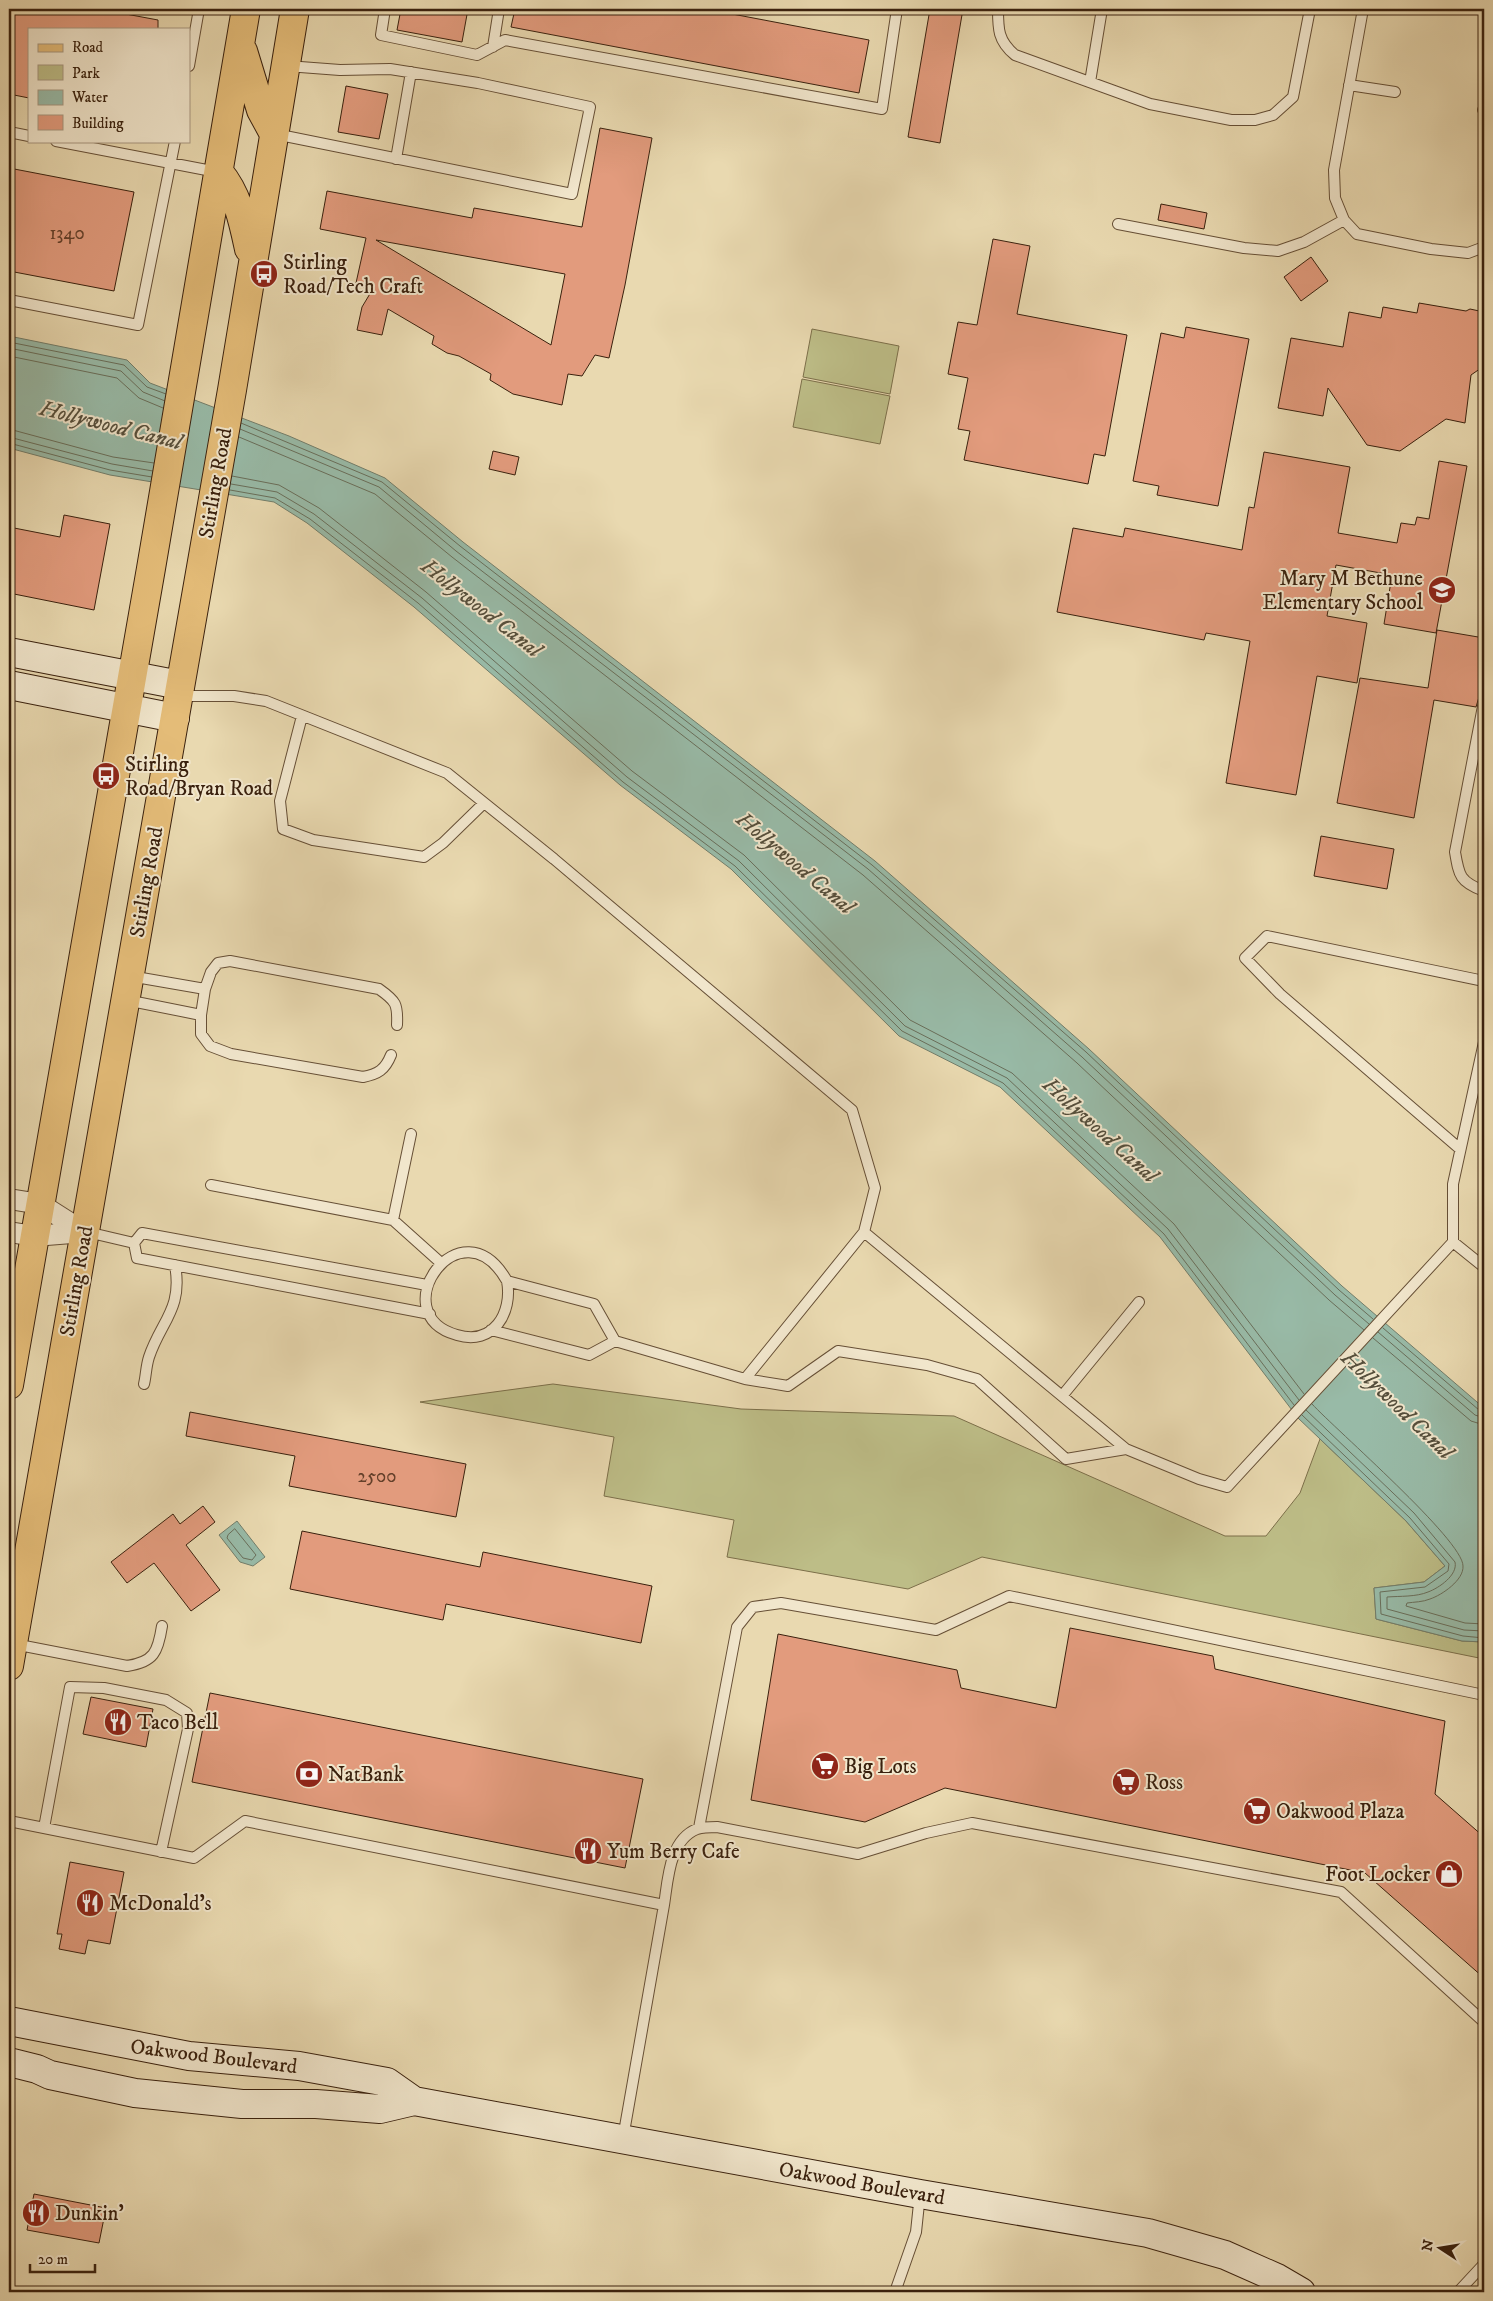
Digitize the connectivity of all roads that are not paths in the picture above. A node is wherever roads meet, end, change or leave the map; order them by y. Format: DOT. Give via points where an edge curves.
graph roads {
  1 [pos="199,9"];
  2 [pos="246,9"];
  3 [pos="295,9"];
  4 [pos="385,9"];
  5 [pos="499,9"];
  6 [pos="897,9"];
  7 [pos="998,9"];
  8 [pos="1102,9"];
  9 [pos="1310,9"];
  10 [pos="1363,9"];
  11 [pos="240,39"];
  12 [pos="493,47"];
  13 [pos="190,60"];
  14 [pos="285,65"];
  15 [pos="411,72"];
  16 [pos="1090,82"];
  17 [pos="1349,85"];
  18 [pos="1395,92"];
  19 [pos="9,132"];
  20 [pos="274,134"];
  21 [pos="28,136"];
  22 [pos="61,142"];
  23 [pos="175,142"];
  24 [pos="396,159"];
  25 [pos="171,163"];
  26 [pos="219,172"];
  27 [pos="1344,220"];
  28 [pos="1118,224"];
  29 [pos="1484,247"];
  30 [pos="252,266"];
  31 [pos="9,300"];
  32 [pos="9,652"];
  33 [pos="131,676"];
  34 [pos="9,685"];
  35 [pos="178,700"];
  36 [pos="1484,701"];
  37 [pos="125,709"];
  38 [pos="302,716"];
  39 [pos="484,803"];
  40 [pos="1484,890"];
  41 [pos="1484,981"];
  42 [pos="127,988"];
  43 [pos="205,989"];
  44 [pos="201,1015"];
  45 [pos="397,1025"];
  46 [pos="1484,1042"];
  47 [pos="391,1055"];
  48 [pos="411,1134"];
  49 [pos="1460,1148"];
  50 [pos="211,1186"];
  51 [pos="9,1199"];
  52 [pos="40,1204"];
  53 [pos="393,1220"];
  54 [pos="84,1232"];
  55 [pos="864,1232"];
  56 [pos="22,1234"];
  57 [pos="1453,1242"];
  58 [pos="134,1243"];
  59 [pos="441,1263"];
  60 [pos="175,1266"];
  61 [pos="1484,1267"];
  62 [pos="507,1281"];
  63 [pos="427,1285"];
  64 [pos="1139,1302"];
  65 [pos="430,1314"];
  66 [pos="491,1330"];
  67 [pos="615,1341"];
  68 [pos="745,1379"];
  69 [pos="144,1384"];
  70 [pos="9,1386"];
  71 [pos="1062,1396"];
  72 [pos="1126,1449"];
  73 [pos="162,1626"];
  74 [pos="11,1655"];
  75 [pos="1484,1695"];
  76 [pos="9,1821"];
  77 [pos="44,1828"];
  78 [pos="699,1828"];
  79 [pos="161,1852"];
  80 [pos="664,1905"];
  81 [pos="9,2022"];
  82 [pos="1484,2022"];
  83 [pos="9,2062"];
  84 [pos="50,2075"];
  85 [pos="9,2083"];
  86 [pos="414,2101"];
  87 [pos="623,2138"];
  88 [pos="920,2194"];
  89 [pos="1484,2264"];
  90 [pos="895,2292"];
  91 [pos="1300,2292"];
  92 [pos="1458,2292"];
  1 -- 13 [label="lane"];
  2 -- 11 [label="main road"];
  3 -- 14 [label="main road, Stirling Road"];
  4 -- 12 [label="lane" via="380,35 477,55"];
  5 -- 12 [label="lane"];
  6 -- 12 [label="lane" via="882,109 504,40"];
  7 -- 16 [label="lane" via="998,29 1004,46 1015,55"];
  8 -- 16 [label="lane"];
  9 -- 16 [label="lane" via="1292,97 1273,115 1255,120 1231,120 1150,104"];
  10 -- 17 [label="lane"];
  11 -- 20 [label="main road" via="260,110"];
  11 -- 26 [label="main road"];
  14 -- 15 [label="lane"];
  14 -- 20 [label="main road, Stirling Road"];
  15 -- 24 [label="lane"];
  15 -- 24 [label="lane" via="478,82 590,106 572,194"];
  17 -- 18 [label="lane"];
  17 -- 27 [label="lane" via="1334,170 1335,198"];
  19 -- 21 [label="lane"];
  20 -- 24 [label="lane"];
  20 -- 30 [label="main road, Stirling Road"];
  22 -- 25 [label="lane"];
  23 -- 25 [label="lane"];
  25 -- 26 [label="lane"];
  25 -- 31 [label="lane" via="138,325"];
  26 -- 30 [label="main road" via="231,186 242,213"];
  26 -- 33 [label="main road"];
  27 -- 28 [label="lane" via="1304,242 1278,251 1244,248"];
  27 -- 29 [label="lane" via="1357,234 1422,247 1468,252"];
  30 -- 35 [label="main road, Stirling Road"];
  32 -- 33 [label="street"];
  33 -- 35 [label="street"];
  33 -- 37 [label="main road"];
  34 -- 37 [label="street"];
  35 -- 37 [label="street"];
  35 -- 38 [label="lane" via="234,696 266,700"];
  35 -- 42 [label="main road, Stirling Road"];
  36 -- 40 [label="lane" via="1455,852 1459,875 1467,884"];
  37 -- 52 [label="main road"];
  38 -- 39 [label="lane" via="447,773"];
  38 -- 39 [label="lane" via="280,801 283,829 313,840 424,857"];
  39 -- 55 [label="lane" via="554,858 852,1110 875,1188"];
  41 -- 49 [label="lane" via="1268,936 1244,958 1280,994"];
  42 -- 43 [label="lane"];
  42 -- 44 [label="lane"];
  42 -- 54 [label="main road, Stirling Road"];
  43 -- 44 [label="lane"];
  43 -- 45 [label="lane" via="218,963 230,961 379,989 392,998 398,1008"];
  44 -- 47 [label="lane" via="201,1034 210,1046 231,1054 363,1077 379,1073"];
  46 -- 49 [label="lane"];
  48 -- 53 [label="lane"];
  49 -- 57 [label="lane" via="1453,1184"];
  50 -- 53 [label="lane"];
  51 -- 52 [label="street"];
  52 -- 54 [label="street"];
  52 -- 56 [label="main road"];
  53 -- 59 [label="lane"];
  54 -- 56 [label="street"];
  54 -- 58 [label="lane"];
  54 -- 74 [label="main road, Stirling Road"];
  55 -- 68 [label="lane"];
  55 -- 71 [label="lane"];
  56 -- 70 [label="main road"];
  57 -- 61 [label="lane"];
  57 -- 72 [label="lane" via="1227,1487 1199,1480"];
  58 -- 60 [label="lane" via="137,1258"];
  58 -- 63 [label="lane" via="142,1232"];
  59 -- 62 [label="lane" via="452,1256 479,1254 491,1260"];
  59 -- 63 [label="lane"];
  60 -- 65 [label="lane"];
  60 -- 69 [label="lane" via="178,1283 174,1304 149,1358"];
  62 -- 66 [label="lane" via="508,1307 502,1320"];
  62 -- 67 [label="lane" via="594,1304"];
  63 -- 65 [label="lane" via="426,1300"];
  64 -- 71 [label="lane"];
  65 -- 66 [label="lane" via="450,1334 478,1336"];
  66 -- 67 [label="lane" via="589,1355"];
  67 -- 68 [label="lane"];
  68 -- 72 [label="lane" via="788,1386 838,1351 927,1365 977,1379 1066,1458"];
  71 -- 72 [label="lane"];
  73 -- 74 [label="lane" via="154,1655 140,1664 127,1666"];
  75 -- 78 [label="lane" via="1008,1596 936,1630 780,1603 753,1607 737,1627"];
  76 -- 77 [label="lane"];
  77 -- 79 [label="lane"];
  77 -- 79 [label="lane" via="70,1687 104,1688 166,1700 187,1713 188,1729"];
  78 -- 80 [label="lane" via="688,1834 678,1847 671,1865"];
  78 -- 82 [label="lane" via="717,1827 858,1854 972,1823 1341,1892"];
  79 -- 80 [label="lane" via="194,1858 245,1821"];
  80 -- 87 [label="lane"];
  81 -- 86 [label="street, Oakwood Boulevard" via="188,2056 299,2066 387,2082"];
  83 -- 84 [label="street, Oakwood Boulevard"];
  84 -- 85 [label="street"];
  84 -- 86 [label="street, Oakwood Boulevard" via="136,2093 242,2104 316,2104 380,2109"];
  86 -- 87 [label="street, Oakwood Boulevard"];
  87 -- 88 [label="street, Oakwood Boulevard"];
  88 -- 90 [label="lane" via="916,2232"];
  88 -- 91 [label="street, Oakwood Boulevard" via="1148,2233 1225,2255"];
  89 -- 92 [label="lane"];
}
